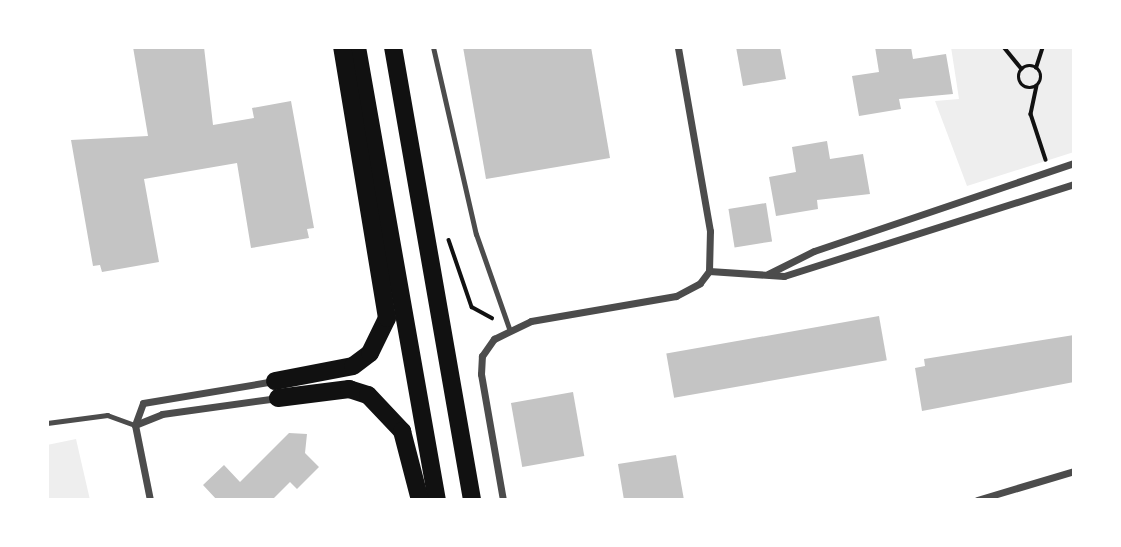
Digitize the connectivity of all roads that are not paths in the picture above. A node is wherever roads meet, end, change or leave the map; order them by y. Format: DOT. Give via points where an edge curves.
graph roads {
  1 [pos="342,47"];
  2 [pos="357,47"];
  3 [pos="393,47"];
  4 [pos="405,47"];
  5 [pos="433,47"];
  6 [pos="678,47"];
  7 [pos="401,91"];
  8 [pos="1074,163"];
  9 [pos="1074,184"];
  10 [pos="709,271"];
  11 [pos="767,274"];
  12 [pos="509,328"];
  13 [pos="276,389"];
  14 [pos="47,424"];
  15 [pos="135,425"];
  16 [pos="1074,471"];
  17 [pos="150,500"];
  18 [pos="420,500"];
  19 [pos="437,500"];
  20 [pos="472,500"];
  21 [pos="503,500"];
  22 [pos="977,500"];
  1 -- 13 [label="main road" via="387,318 370,353 353,366"];
  2 -- 19 [label="main road"];
  3 -- 7 [label="main road"];
  4 -- 7 [label="main road"];
  5 -- 12 [label="lane" via="476,234"];
  6 -- 10 [label="street" via="710,231"];
  7 -- 20 [label="main road"];
  8 -- 11 [label="street" via="814,251"];
  9 -- 11 [label="street" via="818,267"];
  10 -- 11 [label="street"];
  10 -- 12 [label="street" via="700,284 676,296"];
  12 -- 21 [label="street" via="482,356 481,374"];
  13 -- 15 [label="street" via="162,414"];
  13 -- 15 [label="street" via="154,398 136,413"];
  13 -- 18 [label="main road" via="349,388 368,395 402,431"];
  14 -- 15 [label="lane" via="107,415"];
  15 -- 17 [label="street"];
  16 -- 22 [label="street"];
}
